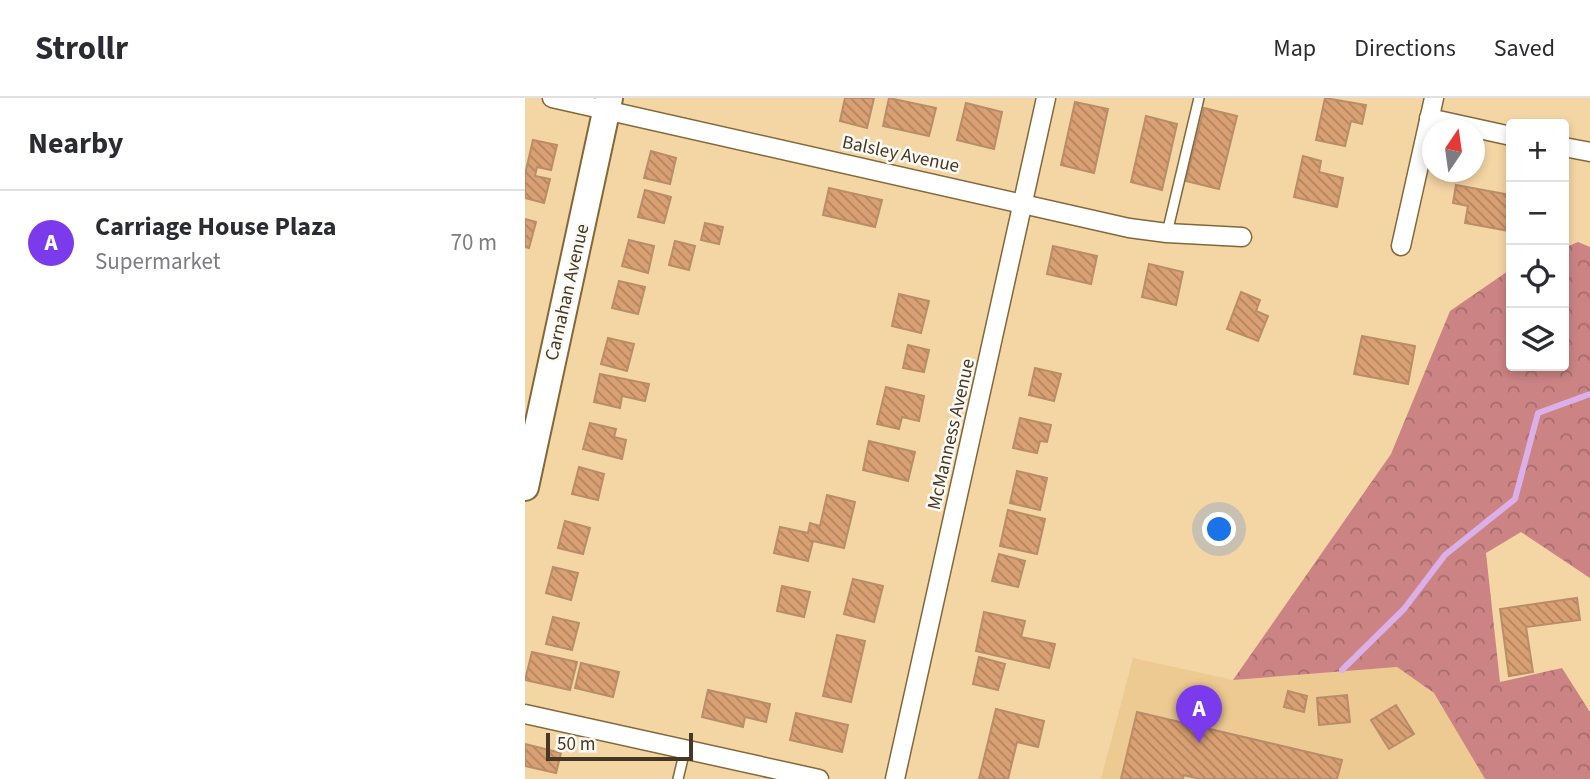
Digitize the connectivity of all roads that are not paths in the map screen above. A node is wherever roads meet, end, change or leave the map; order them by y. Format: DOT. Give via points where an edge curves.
graph roads {
  1 [pos="552,98"];
  2 [pos="1046,98"];
  3 [pos="1199,98"];
  4 [pos="1434,98"];
  5 [pos="608,104"];
  6 [pos="1429,118"];
  7 [pos="1506,135"];
  8 [pos="1569,148"];
  9 [pos="1590,152"];
  10 [pos="1023,202"];
  11 [pos="1167,233"];
  12 [pos="1241,237"];
  13 [pos="1401,246"];
  14 [pos="525,487"];
  15 [pos="525,714"];
  16 [pos="685,750"];
  17 [pos="678,779"];
  18 [pos="818,779"];
  19 [pos="895,779"];
  1 -- 5 [label="street, Balsley Avenue"];
  2 -- 10 [label="street, McManness Avenue"];
  3 -- 11 [label="lane"];
  4 -- 6 [label="street"];
  5 -- 10 [label="street, Balsley Avenue"];
  5 -- 14 [label="street, Carnahan Avenue"];
  6 -- 7 [label="street"];
  6 -- 13 [label="street"];
  8 -- 9 [label="street"];
  10 -- 11 [label="street, Balsley Avenue"];
  10 -- 19 [label="street, McManness Avenue"];
  11 -- 12 [label="street, Balsley Avenue"];
  15 -- 16 [label="street"];
  16 -- 17 [label="lane"];
  16 -- 18 [label="street"];
}
